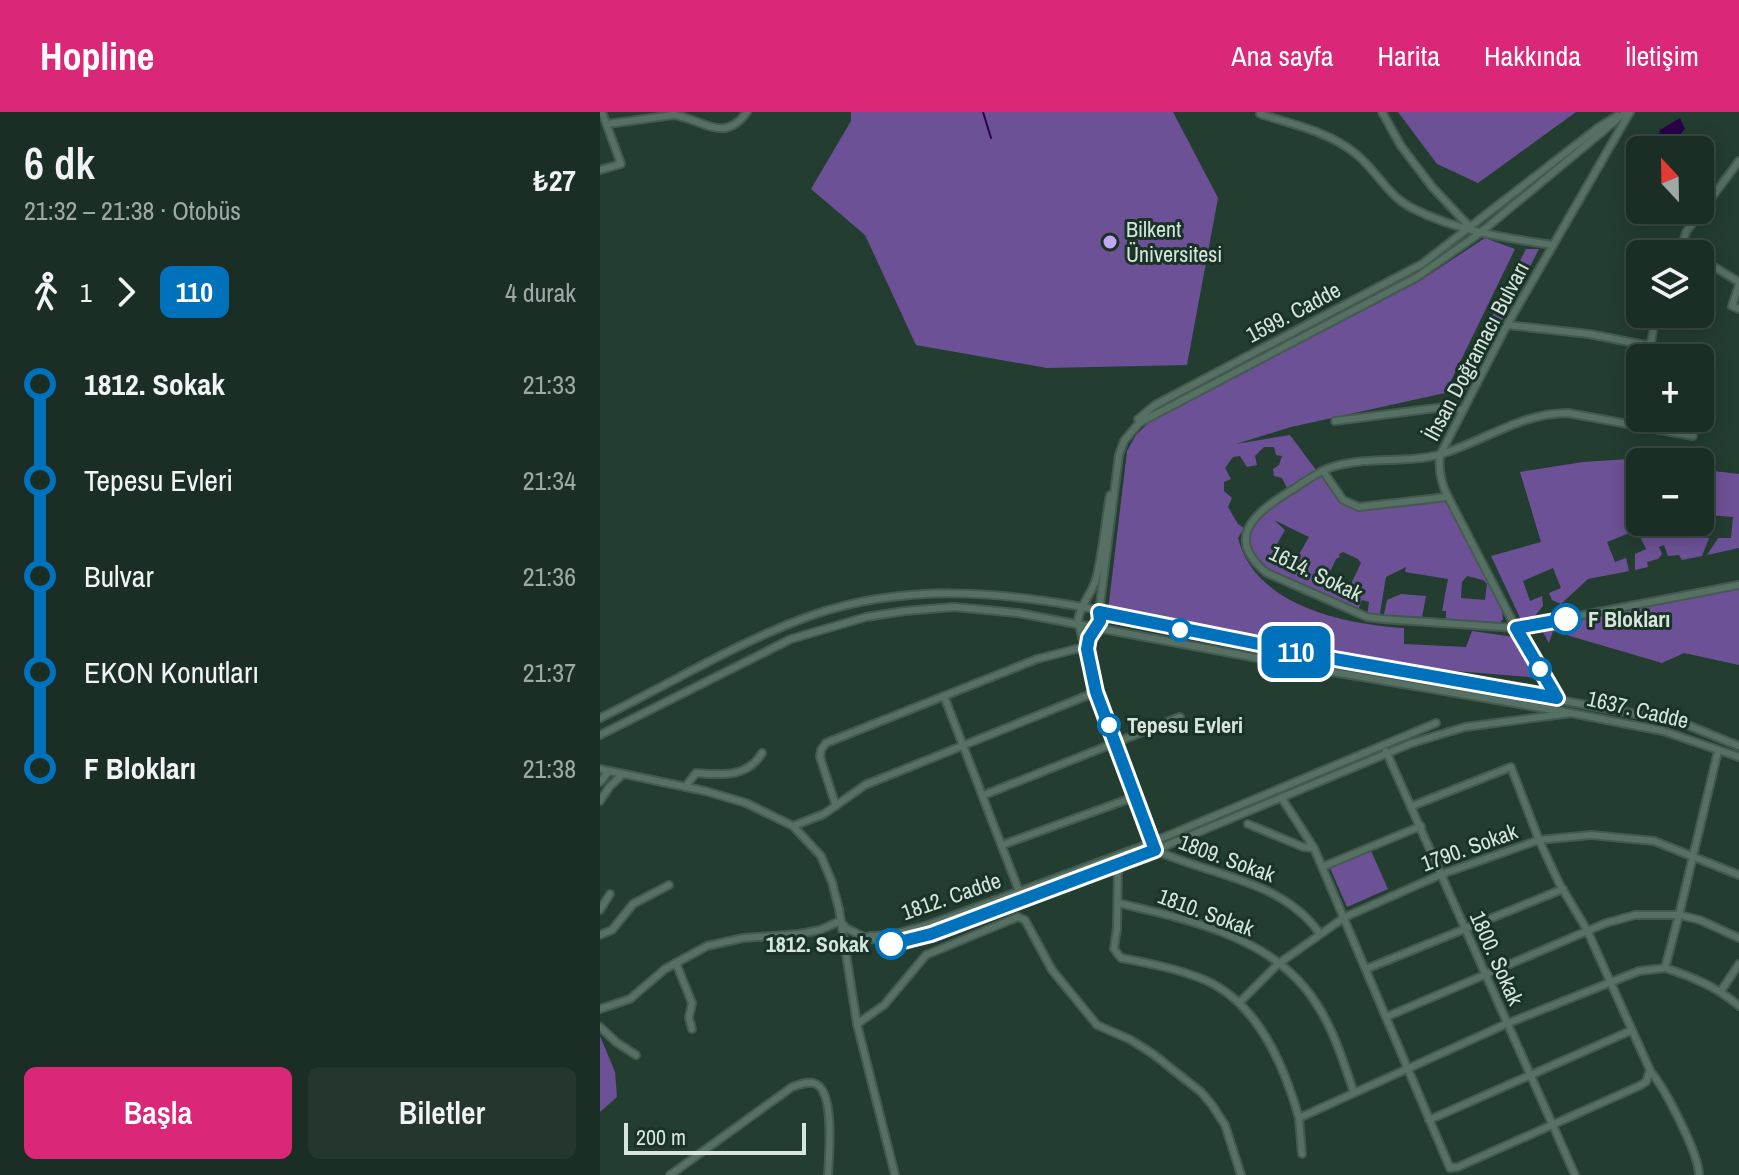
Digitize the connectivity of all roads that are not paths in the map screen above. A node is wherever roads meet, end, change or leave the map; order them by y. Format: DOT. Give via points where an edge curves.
graph roads {
  1 [pos="602,112"];
  2 [pos="747,112"];
  3 [pos="1382,112"];
  4 [pos="1626,112"];
  5 [pos="1260,114"];
  6 [pos="608,124"];
  7 [pos="1739,161"];
  8 [pos="600,170"];
  9 [pos="1470,228"];
  10 [pos="1480,233"];
  11 [pos="1683,240"];
  12 [pos="1553,245"];
  13 [pos="1714,267"];
  14 [pos="1739,284"];
  15 [pos="1739,309"];
  16 [pos="1507,325"];
  17 [pos="1654,328"];
  18 [pos="1462,411"];
  19 [pos="1335,421"];
  20 [pos="1693,436"];
  21 [pos="1440,455"];
  22 [pos="1323,471"];
  23 [pos="1448,497"];
  24 [pos="1739,585"];
  25 [pos="1082,608"];
  26 [pos="1099,612"];
  27 [pos="1079,624"];
  28 [pos="1097,627"];
  29 [pos="1516,628"];
  30 [pos="1087,649"];
  31 [pos="1096,692"];
  32 [pos="944,696"];
  33 [pos="1557,698"];
  34 [pos="1571,713"];
  35 [pos="1180,717"];
  36 [pos="600,718"];
  37 [pos="1436,723"];
  38 [pos="600,735"];
  39 [pos="1115,743"];
  40 [pos="1383,744"];
  41 [pos="963,745"];
  42 [pos="1739,746"];
  43 [pos="1718,751"];
  44 [pos="762,753"];
  45 [pos="1387,754"];
  46 [pos="1739,757"];
  47 [pos="600,769"];
  48 [pos="609,771"];
  49 [pos="623,774"];
  50 [pos="600,782"];
  51 [pos="685,787"];
  52 [pos="984,795"];
  53 [pos="1137,796"];
  54 [pos="1281,797"];
  55 [pos="600,801"];
  56 [pos="836,806"];
  57 [pos="1412,806"];
  58 [pos="1248,824"];
  59 [pos="793,826"];
  60 [pos="1421,826"];
  61 [pos="1539,840"];
  62 [pos="1153,841"];
  63 [pos="1002,845"];
  64 [pos="1314,848"];
  65 [pos="1155,850"];
  66 [pos="1695,856"];
  67 [pos="1118,864"];
  68 [pos="1322,867"];
  69 [pos="1442,874"];
  70 [pos="1739,875"];
  71 [pos="669,885"];
  72 [pos="1563,889"];
  73 [pos="1019,891"];
  74 [pos="610,894"];
  75 [pos="1118,903"];
  76 [pos="600,910"];
  77 [pos="1679,915"];
  78 [pos="1345,917"];
  79 [pos="840,921"];
  80 [pos="1464,927"];
  81 [pos="1587,930"];
  82 [pos="1320,934"];
  83 [pos="600,935"];
  84 [pos="862,936"];
  85 [pos="1739,938"];
  86 [pos="676,963"];
  87 [pos="1278,964"];
  88 [pos="1739,964"];
  89 [pos="1665,968"];
  90 [pos="1366,969"];
  91 [pos="1484,974"];
  92 [pos="1609,983"];
  93 [pos="1721,991"];
  94 [pos="1240,1002"];
  95 [pos="1739,1006"];
  96 [pos="600,1009"];
  97 [pos="1386,1017"];
  98 [pos="857,1024"];
  99 [pos="1506,1024"];
  100 [pos="600,1027"];
  101 [pos="692,1029"];
  102 [pos="1630,1031"];
  103 [pos="636,1055"];
  104 [pos="1407,1070"];
  105 [pos="1650,1070"];
  106 [pos="1531,1076"];
  107 [pos="1354,1093"];
  108 [pos="1299,1118"];
  109 [pos="1429,1120"];
  110 [pos="1553,1124"];
  111 [pos="1302,1154"];
  112 [pos="1451,1172"];
  113 [pos="670,1175"];
  114 [pos="828,1175"];
  115 [pos="895,1175"];
  116 [pos="1241,1175"];
  117 [pos="1575,1175"];
  118 [pos="1699,1175"];
  1 -- 6 [label="street"];
  2 -- 6 [label="street" via="734,125 715,129 673,115"];
  3 -- 9 [label="street" via="1401,146"];
  4 -- 9 [label="street, 1599. Cadde" via="1599,127"];
  4 -- 10 [label="street, 1599. Cadde"];
  4 -- 12 [label="street, İhsan Doğramacı Bulvarı"];
  5 -- 9 [label="street" via="1334,139 1411,208"];
  6 -- 8 [label="street" via="621,164"];
  7 -- 11 [label="street"];
  9 -- 10 [label="street"];
  9 -- 25 [label="street, 1599. Cadde" via="1422,264 1155,405 1134,422 1116,455 1096,580"];
  10 -- 12 [label="street"];
  10 -- 26 [label="street, 1599. Cadde" via="1417,277 1139,423 1119,455"];
  12 -- 16 [label="street, İhsan Doğramacı Bulvarı"];
  13 -- 14 [label="street"];
  14 -- 15 [label="street" via="1732,306"];
  16 -- 17 [label="street" via="1645,345 1651,343"];
  16 -- 18 [label="street, İhsan Doğramacı Bulvarı"];
  18 -- 19 [label="street" via="1452,406"];
  18 -- 21 [label="street, İhsan Doğramacı Bulvarı"];
  20 -- 21 [label="street, 1614. Sokak" via="1548,413"];
  21 -- 22 [label="street, 1614. Sokak"];
  21 -- 23 [label="street, İhsan Doğramacı Bulvarı" via="1439,475"];
  22 -- 23 [label="street" via="1343,500 1359,507"];
  22 -- 29 [label="street, 1614. Sokak" via="1252,518 1246,533 1253,562 1367,617"];
  23 -- 29 [label="street, İhsan Doğramacı Bulvarı"];
  24 -- 29 [label="street"];
  25 -- 26 [label="street, 1637. Cadde"];
  25 -- 27 [label="street, 1599. Cadde"];
  25 -- 36 [label="street, 1637. Cadde" via="1002,594 948,592 858,603 793,623"];
  26 -- 28 [label="street, 1599. Cadde"];
  26 -- 33 [label="street, 1637. Cadde"];
  27 -- 28 [label="street"];
  27 -- 30 [label="street"];
  27 -- 38 [label="street" via="954,607 866,617 791,639"];
  28 -- 30 [label="street, 1599. Cadde"];
  28 -- 34 [label="street"];
  29 -- 33 [label="street, İhsan Doğramacı Bulvarı"];
  30 -- 31 [label="street"];
  30 -- 32 [label="street" via="1037,659"];
  31 -- 39 [label="street"];
  31 -- 41 [label="street"];
  32 -- 41 [label="street"];
  32 -- 56 [label="street" via="824,745 820,757"];
  33 -- 42 [label="street, 1637. Cadde" via="1680,722"];
  34 -- 43 [label="street, 1637. Cadde" via="1663,731"];
  34 -- 45 [label="street, 1637. Cadde" via="1438,733"];
  35 -- 39 [label="street"];
  37 -- 40 [label="street, 1812. Cadde"];
  39 -- 52 [label="street"];
  39 -- 53 [label="street"];
  40 -- 45 [label="street, 1800. Sokak"];
  40 -- 62 [label="street, 1812. Cadde"];
  41 -- 52 [label="street"];
  41 -- 56 [label="street" via="865,785"];
  43 -- 46 [label="street, 1637. Cadde"];
  43 -- 66 [label="street"];
  44 -- 51 [label="street" via="740,773 696,773"];
  45 -- 54 [label="street, 1812. Cadde"];
  45 -- 57 [label="street, 1800. Sokak"];
  47 -- 48 [label="street"];
  48 -- 49 [label="street"];
  48 -- 50 [label="street"];
  49 -- 51 [label="street"];
  49 -- 55 [label="street"];
  51 -- 59 [label="street" via="746,803"];
  52 -- 63 [label="street"];
  53 -- 62 [label="street"];
  53 -- 63 [label="street"];
  54 -- 64 [label="street"];
  54 -- 65 [label="street, 1812. Cadde"];
  56 -- 59 [label="street"];
  57 -- 60 [label="street, 1800. Sokak"];
  57 -- 61 [label="street" via="1511,767"];
  58 -- 64 [label="street"];
  59 -- 79 [label="street" via="821,856"];
  60 -- 68 [label="street"];
  60 -- 69 [label="street, 1800. Sokak"];
  61 -- 66 [label="street, 1790. Sokak" via="1632,838"];
  61 -- 69 [label="street, 1790. Sokak"];
  61 -- 72 [label="street"];
  62 -- 65 [label="street"];
  62 -- 73 [label="street, 1812. Cadde"];
  63 -- 73 [label="street"];
  64 -- 68 [label="street"];
  65 -- 67 [label="street, 1812. Cadde"];
  65 -- 82 [label="street, 1809. Sokak" via="1293,903"];
  66 -- 70 [label="street, 1790. Sokak"];
  66 -- 77 [label="street"];
  67 -- 75 [label="street"];
  67 -- 84 [label="street, 1812. Cadde" via="911,940 891,944"];
  68 -- 78 [label="street"];
  69 -- 78 [label="street, 1790. Sokak"];
  69 -- 80 [label="street, 1800. Sokak"];
  71 -- 83 [label="street" via="633,904 612,930"];
  72 -- 80 [label="street"];
  72 -- 81 [label="street"];
  73 -- 84 [label="street, 1812. Cadde" via="908,931"];
  74 -- 76 [label="street"];
  75 -- 87 [label="street, 1810. Sokak" via="1242,939"];
  75 -- 94 [label="street" via="1114,949 1121,958 1206,981"];
  77 -- 81 [label="street" via="1635,915"];
  77 -- 85 [label="street"];
  77 -- 89 [label="street"];
  78 -- 82 [label="street, 1790. Sokak"];
  78 -- 90 [label="street"];
  79 -- 84 [label="street"];
  79 -- 86 [label="street" via="799,934 707,946"];
  79 -- 98 [label="street"];
  80 -- 90 [label="street"];
  80 -- 91 [label="street, 1800. Sokak"];
  81 -- 91 [label="street"];
  81 -- 92 [label="street"];
  82 -- 87 [label="street, 1790. Sokak"];
  86 -- 96 [label="street" via="630,999"];
  86 -- 101 [label="street" via="692,1003"];
  87 -- 94 [label="street, 1790. Sokak"];
  87 -- 107 [label="street, 1810. Sokak" via="1304,986 1320,1010"];
  88 -- 93 [label="street"];
  89 -- 92 [label="street"];
  89 -- 93 [label="street"];
  90 -- 97 [label="street"];
  91 -- 97 [label="street"];
  91 -- 99 [label="street, 1800. Sokak"];
  92 -- 99 [label="street"];
  92 -- 102 [label="street"];
  93 -- 95 [label="street"];
  94 -- 108 [label="street" via="1284,1070"];
  97 -- 104 [label="street"];
  98 -- 115 [label="street"];
  98 -- 116 [label="street" via="884,1005 926,955 1018,917 1097,1025 1153,1054 1201,1092 1225,1125"];
  99 -- 104 [label="street"];
  99 -- 106 [label="street, 1800. Sokak"];
  100 -- 103 [label="street"];
  102 -- 105 [label="street"];
  102 -- 106 [label="street"];
  104 -- 107 [label="street"];
  104 -- 109 [label="street"];
  105 -- 110 [label="street" via="1639,1086"];
  105 -- 118 [label="street" via="1685,1134"];
  106 -- 109 [label="street"];
  106 -- 110 [label="street, 1800. Sokak"];
  107 -- 108 [label="street"];
  108 -- 111 [label="street"];
  109 -- 112 [label="street"];
  110 -- 112 [label="street"];
  110 -- 117 [label="street, 1800. Sokak"];
  113 -- 114 [label="street" via="792,1087 807,1082 824,1090 830,1120"];
}
